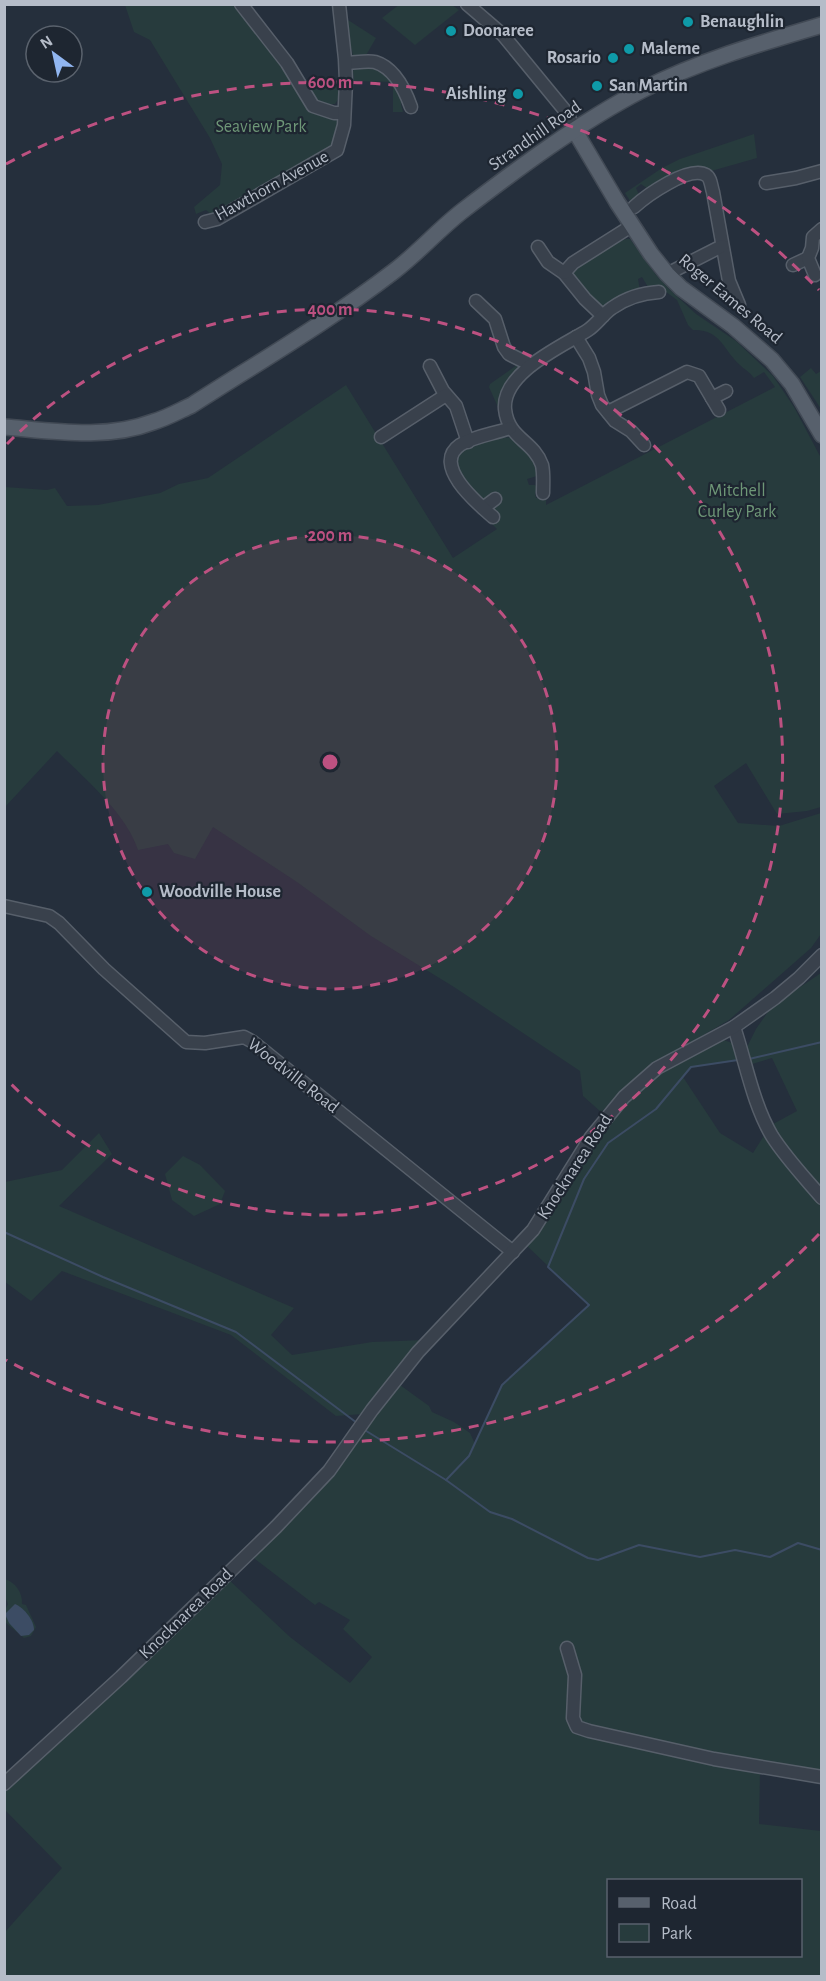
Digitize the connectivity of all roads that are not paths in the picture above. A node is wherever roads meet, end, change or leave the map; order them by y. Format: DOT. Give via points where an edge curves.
graph roads {
  1 [pos="339,4"];
  2 [pos="467,4"];
  3 [pos="243,5"];
  4 [pos="822,25"];
  5 [pos="346,63"];
  6 [pos="411,107"];
  7 [pos="343,113"];
  8 [pos="575,131"];
  9 [pos="822,171"];
  10 [pos="766,183"];
  11 [pos="634,207"];
  12 [pos="205,222"];
  13 [pos="633,225"];
  14 [pos="822,229"];
  15 [pos="722,246"];
  16 [pos="538,247"];
  17 [pos="808,258"];
  18 [pos="793,265"];
  19 [pos="564,273"];
  20 [pos="667,274"];
  21 [pos="815,275"];
  22 [pos="659,292"];
  23 [pos="476,301"];
  24 [pos="739,305"];
  25 [pos="603,316"];
  26 [pos="576,337"];
  27 [pos="531,365"];
  28 [pos="430,366"];
  29 [pos="726,391"];
  30 [pos="446,394"];
  31 [pos="712,398"];
  32 [pos="719,411"];
  33 [pos="608,412"];
  34 [pos="4,427"];
  35 [pos="510,428"];
  36 [pos="822,435"];
  37 [pos="381,437"];
  38 [pos="468,442"];
  39 [pos="644,445"];
  40 [pos="539,486"];
  41 [pos="495,499"];
  42 [pos="483,508"];
  43 [pos="493,517"];
  44 [pos="4,906"];
  45 [pos="822,955"];
  46 [pos="735,1027"];
  47 [pos="822,1198"];
  48 [pos="513,1252"];
  49 [pos="567,1648"];
  50 [pos="822,1777"];
  51 [pos="4,1784"];
  1 -- 5 [label="street"];
  2 -- 8 [label="street" via="503,35 567,113"];
  3 -- 7 [label="street" via="313,105"];
  4 -- 8 [label="main road, Strandhill Road" via="673,76 621,101"];
  5 -- 6 [label="street" via="375,62 384,67 397,78"];
  5 -- 7 [label="street"];
  7 -- 12 [label="street, Hawthorn Avenue" via="337,150 217,219"];
  8 -- 13 [label="main road, Roger Eames Road"];
  8 -- 34 [label="main road, Strandhill Road" via="460,213 394,272 192,405 152,423 115,431 74,433"];
  9 -- 10 [label="street"];
  11 -- 15 [label="street" via="645,191 692,174 706,175"];
  13 -- 19 [label="street" via="573,263"];
  13 -- 20 [label="main road, Roger Eames Road"];
  14 -- 17 [label="street" via="813,237"];
  15 -- 20 [label="street"];
  15 -- 24 [label="street"];
  16 -- 19 [label="street" via="548,262"];
  17 -- 18 [label="street"];
  17 -- 21 [label="street"];
  19 -- 25 [label="street"];
  20 -- 36 [label="main road, Roger Eames Road" via="772,360 792,384"];
  22 -- 25 [label="street" via="644,288"];
  23 -- 27 [label="street" via="495,319 509,354"];
  25 -- 26 [label="street"];
  26 -- 27 [label="street"];
  26 -- 33 [label="street" via="594,372 597,395"];
  27 -- 35 [label="street" via="509,392 505,407"];
  28 -- 30 [label="street"];
  29 -- 31 [label="street"];
  30 -- 37 [label="street" via="389,426"];
  30 -- 38 [label="street" via="456,406"];
  31 -- 32 [label="street"];
  31 -- 33 [label="street" via="699,376 687,372"];
  33 -- 39 [label="street"];
  35 -- 38 [label="street"];
  35 -- 40 [label="street" via="542,465"];
  38 -- 42 [label="street" via="453,453 450,461 466,493"];
  41 -- 42 [label="street"];
  42 -- 43 [label="street"];
  44 -- 48 [label="street, Woodville Road" via="49,916 59,923 186,1042 244,1037 253,1042"];
  45 -- 46 [label="street, Knocknarea Road" via="779,995"];
  46 -- 47 [label="street" via="771,1134"];
  46 -- 48 [label="street, Knocknarea Road" via="657,1068 624,1097 591,1137 543,1217"];
  48 -- 51 [label="street, Knocknarea Road" via="418,1352 329,1471 276,1527"];
  49 -- 50 [label="street" via="575,1675 573,1718 577,1727 714,1759"];
}
